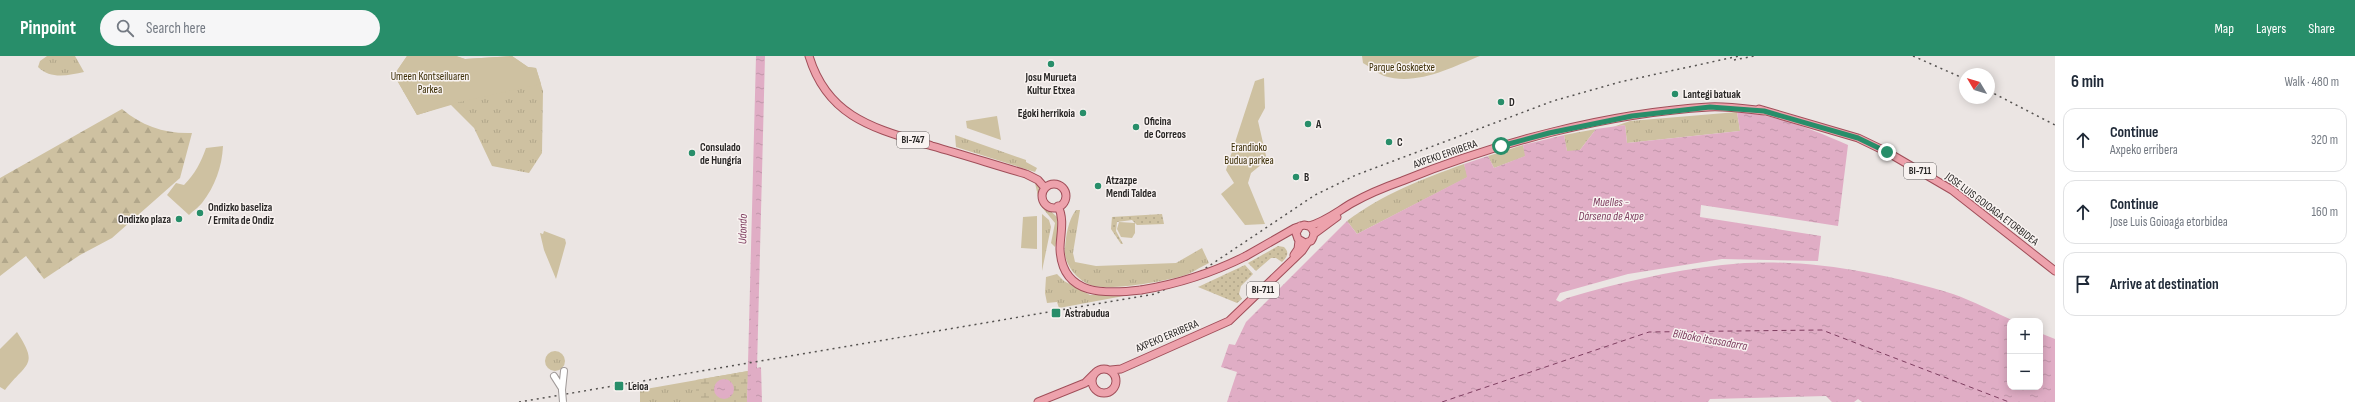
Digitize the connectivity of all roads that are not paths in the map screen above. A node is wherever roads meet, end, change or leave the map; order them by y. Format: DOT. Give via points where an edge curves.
graph roads {
  1 [pos="809,56"];
  2 [pos="1764,111"];
  3 [pos="1045,188"];
  4 [pos="1350,204"];
  5 [pos="1058,206"];
  6 [pos="1300,226"];
  7 [pos="1310,226"];
  8 [pos="1314,234"];
  9 [pos="1280,236"];
  10 [pos="1298,239"];
  11 [pos="1308,242"];
  12 [pos="2055,271"];
  13 [pos="1211,330"];
  14 [pos="1133,363"];
  15 [pos="1111,370"];
  16 [pos="564,371"];
  17 [pos="1095,374"];
  18 [pos="554,376"];
  19 [pos="1116,382"];
  20 [pos="561,388"];
  21 [pos="1095,388"];
  22 [pos="1069,389"];
  23 [pos="563,402"];
  24 [pos="1038,402"];
  1 -- 3 [label="main road, BI-747" via="824,88 836,104 854,118 880,130 1026,174 1038,180"];
  2 -- 4 [label="main road, AXPEKO ERRIBERA / BI-711" via="1710,107 1632,116 1525,139 1403,180"];
  2 -- 12 [label="main road, JOSE LUIS GOIOAGA ETORBIDEA / BI-711" via="1858,138 1887,152 1952,190"];
  3 -- 5 [label="main road" via="1042,195 1044,202 1050,206"];
  3 -- 5 [label="main road" via="1055,184 1064,190 1064,201"];
  4 -- 7 [label="main road, AXPEKO ERRIBERA / BI-711"];
  4 -- 8 [label="main road, AXPEKO ERRIBERA / BI-711"];
  5 -- 9 [label="main road, bridge" via="1062,229 1061,256 1070,277 1080,286 1097,292 1167,286 1207,274 1246,256"];
  6 -- 7 [label="main road, BI-711"];
  6 -- 9 [label="main road"];
  6 -- 10 [label="main road, BI-711" via="1296,230"];
  7 -- 8 [label="main road"];
  8 -- 11 [label="main road, BI-711"];
  9 -- 10 [label="main road"];
  10 -- 11 [label="main road"];
  10 -- 13 [label="main road, AXPEKO ERRIBERA / BI-711" via="1297,252 1288,262 1238,311"];
  11 -- 13 [label="main road, AXPEKO ERRIBERA / BI-711" via="1302,252 1239,314"];
  13 -- 14 [label="main road, AXPEKO ERRIBERA / BI-711"];
  14 -- 15 [label="main road, AXPEKO ERRIBERA / BI-711"];
  14 -- 19 [label="main road, AXPEKO ERRIBERA / BI-711"];
  15 -- 17 [label="main road, AXPEKO ERRIBERA / BI-711" via="1104,369"];
  15 -- 19 [label="main road"];
  16 -- 20 [label="street"];
  17 -- 21 [label="main road" via="1092,381"];
  17 -- 22 [label="main road, AXPEKO ERRIBERA / BI-711" via="1088,381"];
  18 -- 20 [label="street"];
  19 -- 21 [label="main road, AXPEKO ERRIBERA / BI-711" via="1109,392"];
  20 -- 23 [label="street, bridge"];
  21 -- 22 [label="main road, AXPEKO ERRIBERA / BI-711"];
  22 -- 24 [label="main road, AXPEKO ERRIBERA / BI-711"];
}
